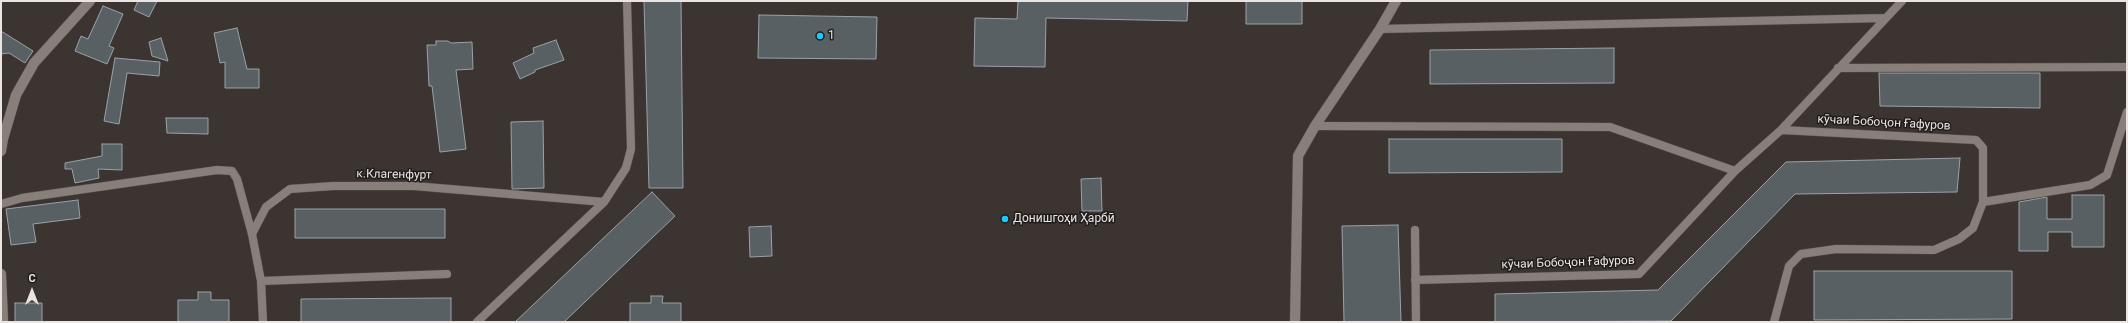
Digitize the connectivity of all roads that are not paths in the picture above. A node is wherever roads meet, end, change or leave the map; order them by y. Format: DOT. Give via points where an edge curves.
graph roads {
  1 [pos="90,1"];
  2 [pos="627,1"];
  3 [pos="1396,1"];
  4 [pos="1902,1"];
  5 [pos="1885,18"];
  6 [pos="1380,29"];
  7 [pos="1838,68"];
  8 [pos="2127,68"];
  9 [pos="2127,112"];
  10 [pos="1315,126"];
  11 [pos="1781,130"];
  12 [pos="1,151"];
  13 [pos="1736,171"];
  14 [pos="604,202"];
  15 [pos="1983,202"];
  16 [pos="1,204"];
  17 [pos="1414,230"];
  18 [pos="252,234"];
  19 [pos="1,274"];
  20 [pos="447,274"];
  21 [pos="1415,280"];
  22 [pos="261,281"];
  23 [pos="2,321"];
  24 [pos="263,322"];
  25 [pos="477,322"];
  26 [pos="1295,322"];
  27 [pos="1416,322"];
  28 [pos="1774,322"];
  1 -- 12 [label="street" via="34,63 16,95"];
  2 -- 14 [label="lane" via="631,149 626,168"];
  3 -- 6 [label="street"];
  4 -- 5 [label="lane, кӯчаи Бобоҷон Ғафуров"];
  5 -- 6 [label="lane"];
  5 -- 7 [label="lane, кӯчаи Бобоҷон Ғафуров"];
  6 -- 10 [label="street"];
  7 -- 8 [label="lane"];
  7 -- 11 [label="lane, кӯчаи Бобоҷон Ғафуров"];
  9 -- 15 [label="lane" via="2107,176 2090,185"];
  10 -- 13 [label="lane" via="1610,127"];
  10 -- 26 [label="street" via="1298,156"];
  11 -- 13 [label="lane, кӯчаи Бобоҷон Ғафуров"];
  11 -- 15 [label="lane, кӯчаи Бобоҷон Ғафуров" via="1976,140 1983,148"];
  13 -- 21 [label="lane, кӯчаи Бобоҷон Ғафуров" via="1640,274"];
  14 -- 18 [label="lane, к.Клагенфурт" via="414,186 290,189 266,207"];
  14 -- 25 [label="lane"];
  15 -- 28 [label="lane" via="1973,228 1959,239 1934,250 1836,249 1801,254 1789,266"];
  16 -- 18 [label="lane" via="22,198 217,170 232,171 238,179"];
  17 -- 21 [label="lane"];
  18 -- 22 [label="lane"];
  19 -- 23 [label="street"];
  20 -- 22 [label="lane"];
  21 -- 27 [label="lane"];
  22 -- 24 [label="lane"];
}
